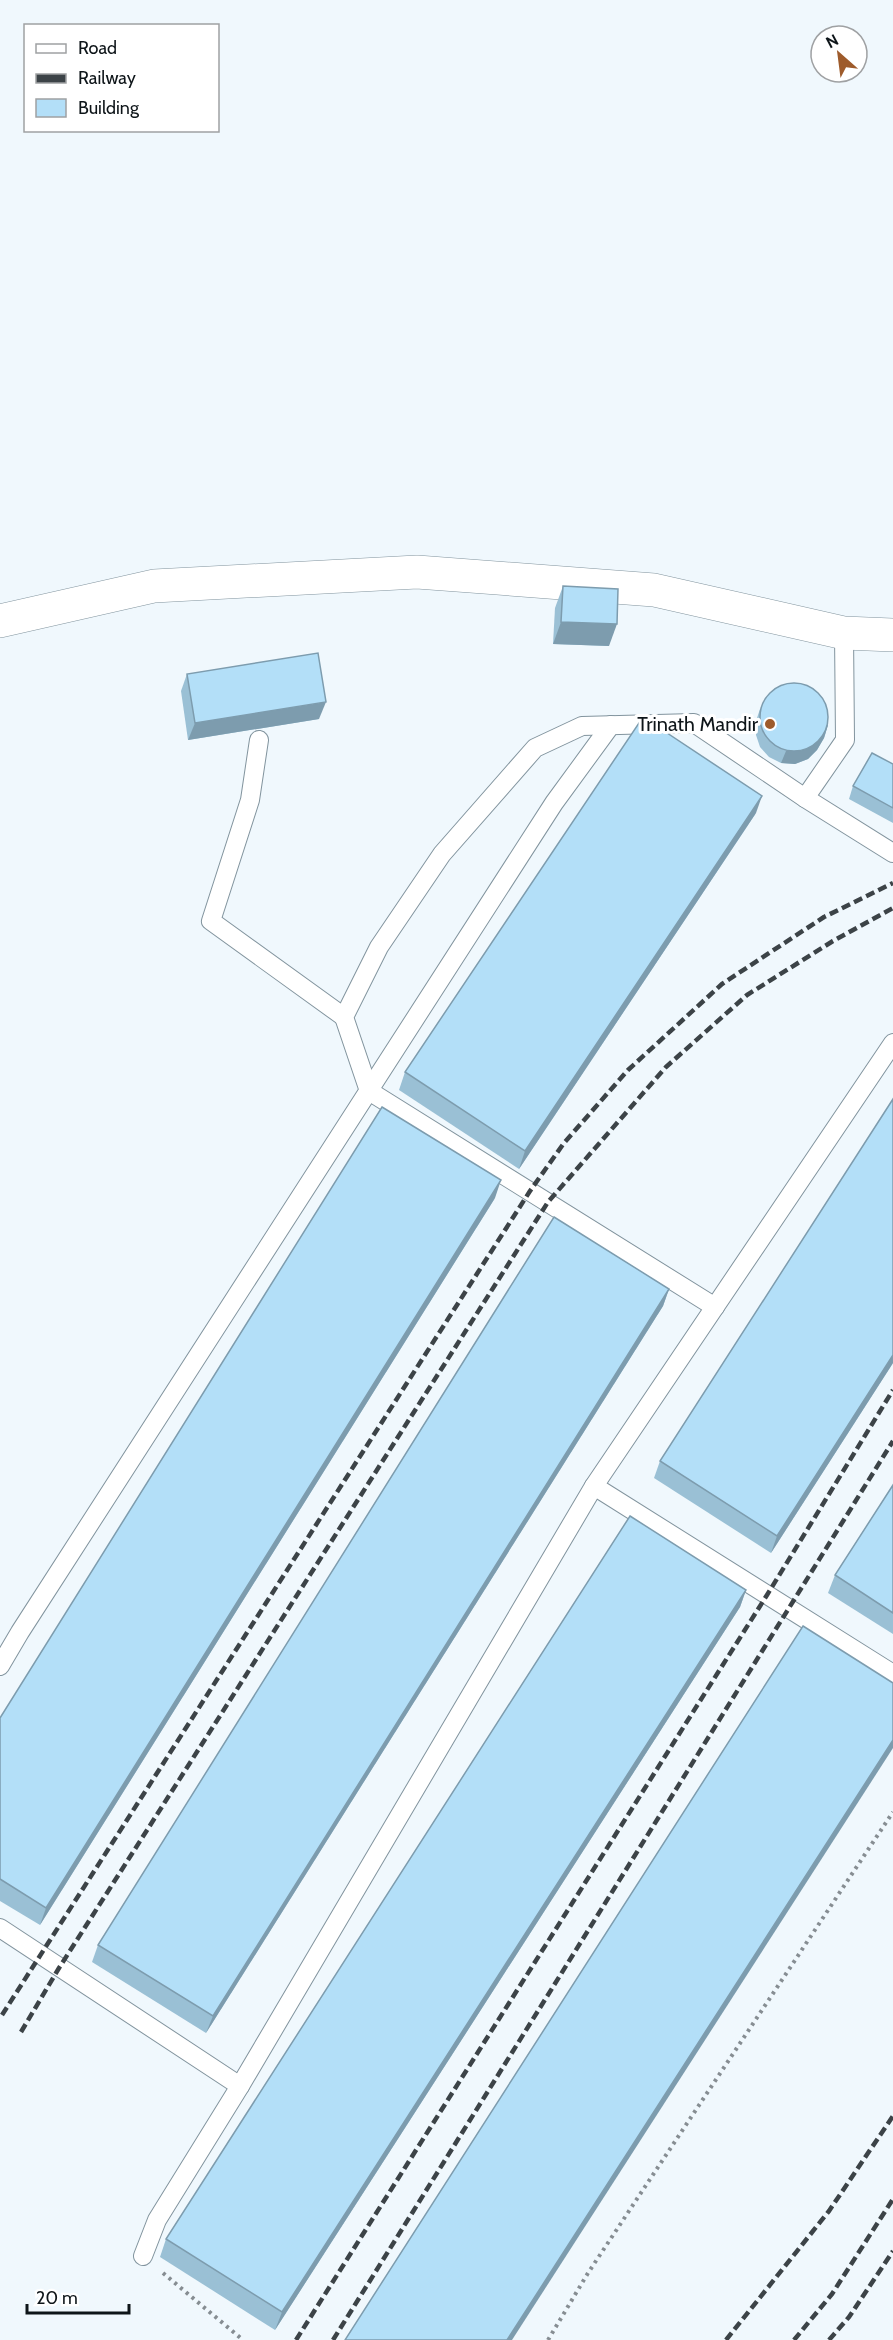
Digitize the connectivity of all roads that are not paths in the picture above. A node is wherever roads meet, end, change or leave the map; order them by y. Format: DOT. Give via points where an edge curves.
graph roads {
  1 [pos="0,621"];
  2 [pos="844,633"];
  3 [pos="893,635"];
  4 [pos="610,725"];
  5 [pos="259,740"];
  6 [pos="805,798"];
  7 [pos="893,853"];
  8 [pos="344,1017"];
  9 [pos="893,1043"];
  10 [pos="369,1091"];
  11 [pos="715,1307"];
  12 [pos="594,1486"];
  13 [pos="0,1666"];
  14 [pos="893,1674"];
  15 [pos="0,1928"];
  16 [pos="240,2086"];
  17 [pos="143,2256"];
  1 -- 2 [label="street" via="154,586 417,572 654,590"];
  2 -- 3 [label="street"];
  2 -- 6 [label="lane" via="845,741"];
  4 -- 6 [label="lane" via="694,723"];
  4 -- 8 [label="lane" via="582,726 535,748 442,854 379,947"];
  4 -- 10 [label="lane" via="554,803"];
  5 -- 8 [label="lane" via="250,800 211,921"];
  6 -- 7 [label="lane"];
  8 -- 10 [label="lane"];
  9 -- 11 [label="lane"];
  10 -- 11 [label="lane"];
  10 -- 13 [label="lane"];
  11 -- 12 [label="lane"];
  12 -- 14 [label="lane"];
  12 -- 16 [label="lane"];
  15 -- 16 [label="lane"];
  16 -- 17 [label="lane" via="156,2220"];
}
